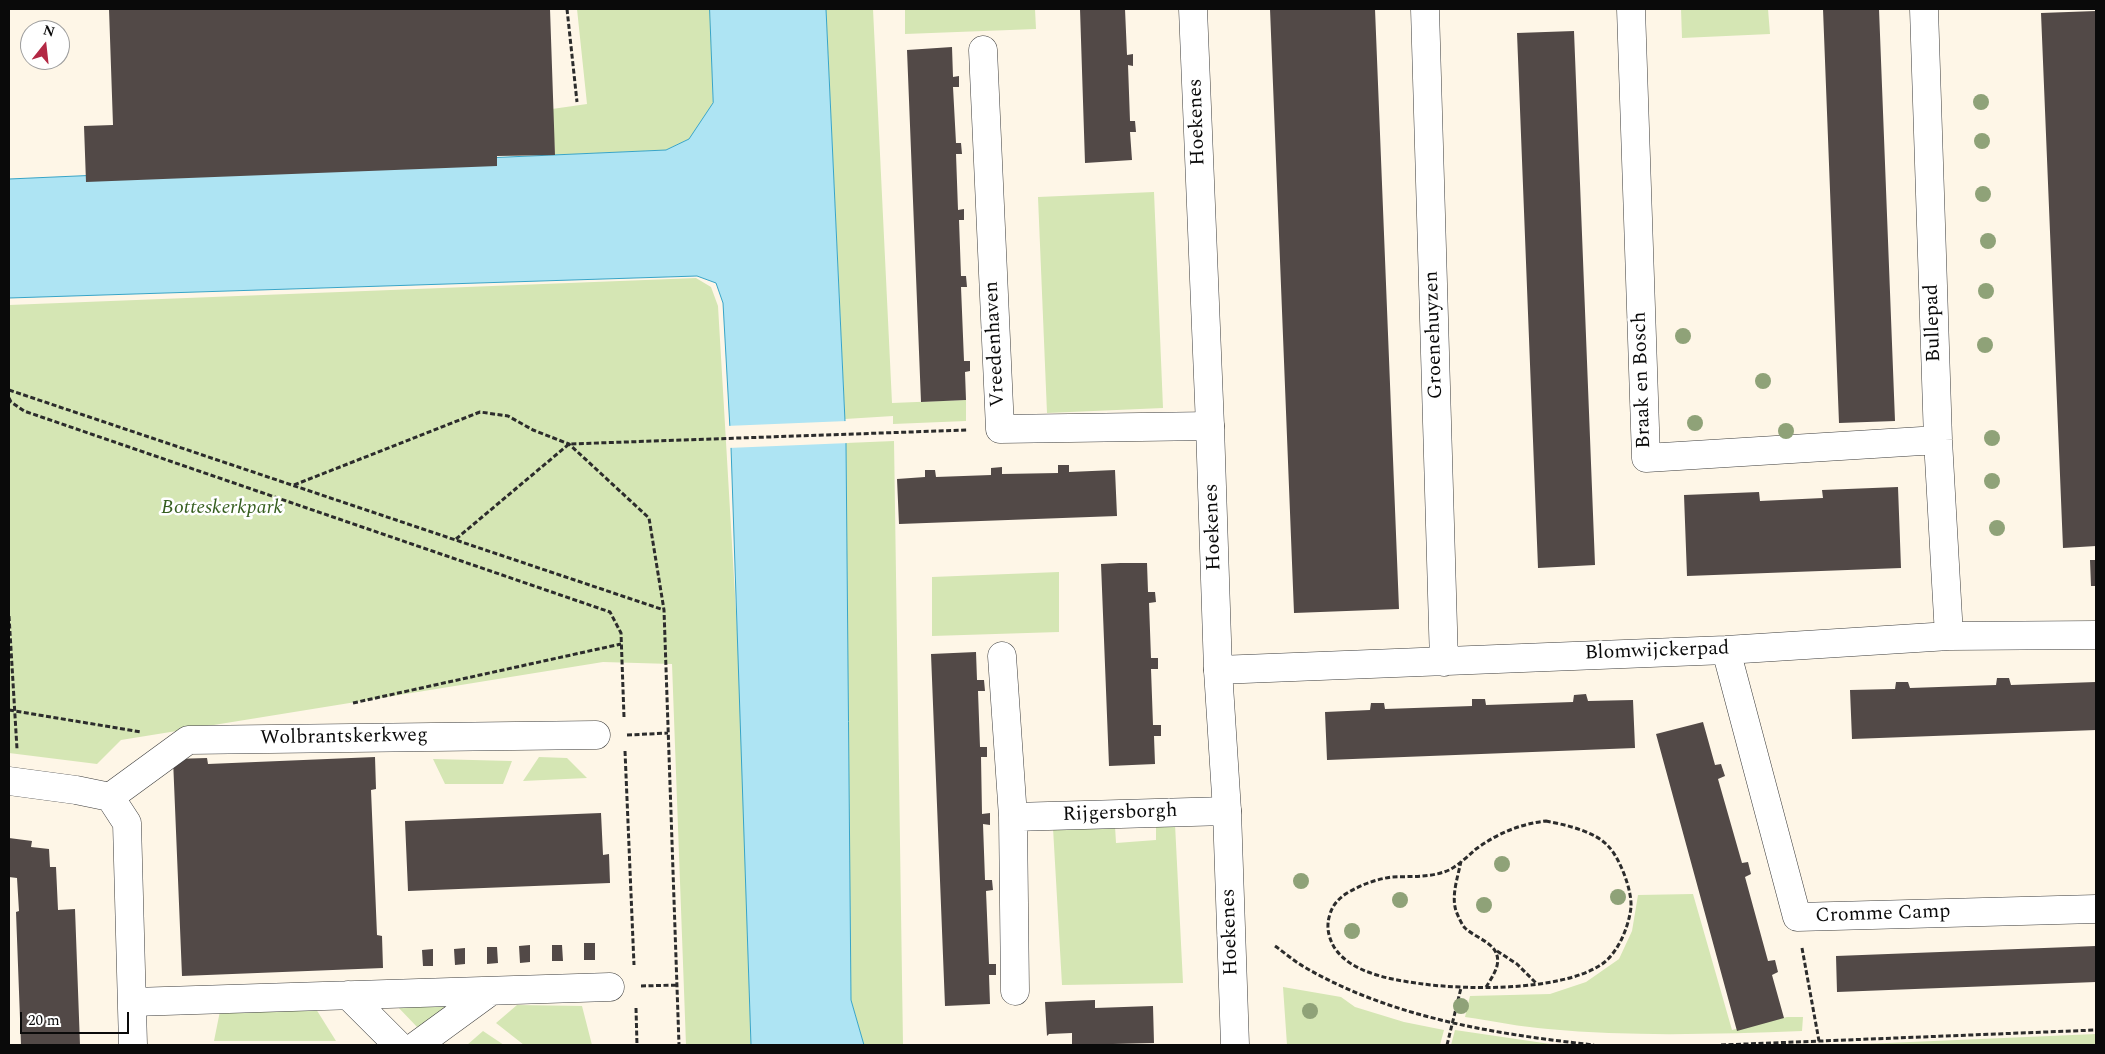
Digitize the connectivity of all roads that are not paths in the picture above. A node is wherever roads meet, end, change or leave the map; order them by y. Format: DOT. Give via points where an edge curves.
graph roads {
  1 [pos="1193,9"];
  2 [pos="1425,9"];
  3 [pos="1631,9"];
  4 [pos="1924,9"];
  5 [pos="982,50"];
  6 [pos="1210,426"];
  7 [pos="1938,440"];
  8 [pos="2096,635"];
  9 [pos="1949,636"];
  10 [pos="1726,650"];
  11 [pos="1002,656"];
  12 [pos="1444,662"];
  13 [pos="1218,670"];
  14 [pos="596,735"];
  15 [pos="14,781"];
  16 [pos="110,797"];
  17 [pos="1227,811"];
  18 [pos="1013,817"];
  19 [pos="2096,909"];
  20 [pos="610,987"];
  21 [pos="491,991"];
  22 [pos="1015,991"];
  23 [pos="348,995"];
  24 [pos="132,1002"];
  25 [pos="133,1045"];
  26 [pos="398,1045"];
  27 [pos="417,1045"];
  28 [pos="1235,1045"];
  1 -- 6 [label="street, Hoekenes"];
  2 -- 12 [label="street, Groenehuyzen"];
  3 -- 7 [label="street, Braak en Bosch" via="1646,458"];
  4 -- 7 [label="street, Bullepad"];
  5 -- 6 [label="street, Vreedenhaven" via="1000,429"];
  6 -- 13 [label="street, Hoekenes"];
  7 -- 9 [label="street, Bullepad"];
  8 -- 9 [label="street, Blomwijckerpad"];
  9 -- 10 [label="street, Blomwijckerpad"];
  10 -- 12 [label="street, Blomwijckerpad"];
  10 -- 19 [label="street, Cromme Camp" via="1797,917"];
  11 -- 18 [label="street"];
  12 -- 13 [label="street, Blomwijckerpad"];
  13 -- 17 [label="street, Hoekenes"];
  14 -- 16 [label="street, Wolbrantskerkweg" via="188,740"];
  15 -- 16 [label="street"];
  16 -- 24 [label="street" via="128,823"];
  17 -- 18 [label="street, Rijgersborgh"];
  17 -- 28 [label="street, Hoekenes"];
  18 -- 22 [label="street"];
  20 -- 21 [label="street"];
  21 -- 23 [label="street"];
  21 -- 27 [label="street"];
  23 -- 24 [label="street"];
  23 -- 26 [label="street"];
  24 -- 25 [label="street"];
}
